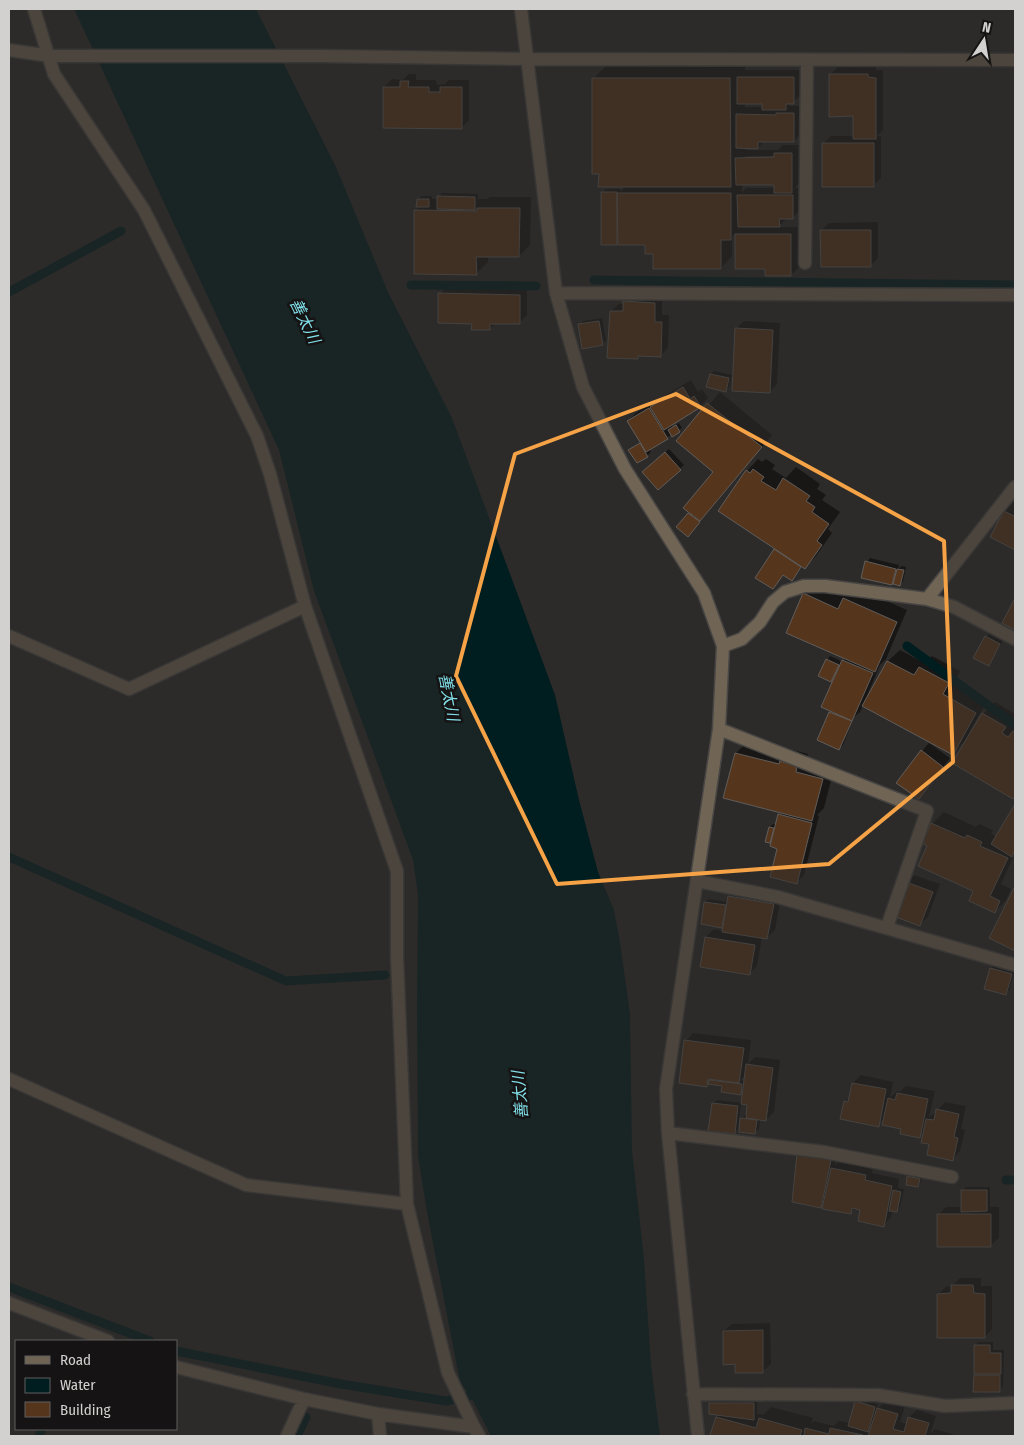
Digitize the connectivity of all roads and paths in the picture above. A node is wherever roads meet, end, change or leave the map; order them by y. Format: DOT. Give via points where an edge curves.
graph roads {
  1 [pos="34,9"];
  2 [pos="521,9"];
  3 [pos="9,50"];
  4 [pos="50,56"];
  5 [pos="528,59"];
  6 [pos="807,60"];
  7 [pos="1015,60"];
  8 [pos="805,263"];
  9 [pos="556,293"];
  10 [pos="1015,295"];
  11 [pos="1015,487"];
  12 [pos="927,599"];
  13 [pos="305,606"];
  14 [pos="9,636"];
  15 [pos="1015,639"];
  16 [pos="723,646"];
  17 [pos="719,729"];
  18 [pos="697,881"];
  19 [pos="887,927"];
  20 [pos="1015,964"];
  21 [pos="9,1079"];
  22 [pos="668,1133"];
  23 [pos="952,1177"];
  24 [pos="406,1204"];
  25 [pos="9,1303"];
  26 [pos="105,1340"];
  27 [pos="178,1368"];
  28 [pos="694,1394"];
  29 [pos="304,1399"];
  30 [pos="1015,1403"];
  31 [pos="378,1414"];
  32 [pos="476,1432"];
  33 [pos="287,1436"];
  34 [pos="380,1436"];
  35 [pos="698,1436"];
  1 -- 4 [label="street"];
  2 -- 5 [label="street"];
  3 -- 4 [label="street"];
  4 -- 5 [label="street"];
  4 -- 13 [label="street" via="54,74 144,210 257,436"];
  5 -- 6 [label="street"];
  5 -- 9 [label="street"];
  6 -- 7 [label="street"];
  6 -- 8 [label="street"];
  9 -- 10 [label="street"];
  9 -- 16 [label="street" via="583,387 625,469 704,593"];
  11 -- 12 [label="street"];
  12 -- 15 [label="street" via="954,608"];
  12 -- 16 [label="street" via="804,586 785,592 742,639"];
  13 -- 14 [label="street" via="128,689"];
  13 -- 24 [label="street" via="397,871"];
  16 -- 17 [label="street"];
  17 -- 18 [label="street"];
  17 -- 19 [label="street" via="927,811"];
  18 -- 19 [label="street" via="778,897"];
  18 -- 22 [label="street" via="666,1089"];
  19 -- 20 [label="street"];
  21 -- 24 [label="street" via="246,1185"];
  22 -- 23 [label="street" via="824,1152"];
  22 -- 28 [label="street"];
  24 -- 32 [label="street" via="448,1373"];
  25 -- 26 [label="street"];
  27 -- 29 [label="street"];
  28 -- 30 [label="street" via="878,1395 945,1406"];
  28 -- 35 [label="street"];
  29 -- 31 [label="street"];
  29 -- 33 [label="street"];
  31 -- 32 [label="street"];
  31 -- 34 [label="street"];
}
